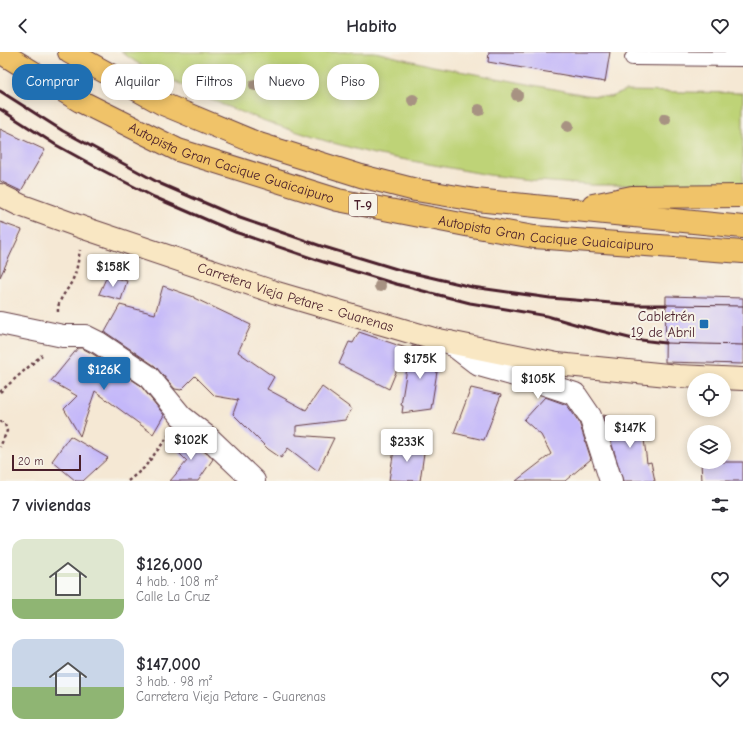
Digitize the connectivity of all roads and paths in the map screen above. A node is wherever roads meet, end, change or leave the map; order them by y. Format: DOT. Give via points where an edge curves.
graph roads {
  1 [pos="0,52"];
  2 [pos="69,52"];
  3 [pos="632,58"];
  4 [pos="743,59"];
  5 [pos="0,195"];
  6 [pos="743,196"];
  7 [pos="572,209"];
  8 [pos="743,227"];
  9 [pos="84,228"];
  10 [pos="743,252"];
  11 [pos="0,323"];
  12 [pos="57,334"];
  13 [pos="449,342"];
  14 [pos="743,379"];
  15 [pos="0,392"];
  16 [pos="181,416"];
  17 [pos="0,421"];
  18 [pos="0,447"];
  19 [pos="128,481"];
  20 [pos="254,481"];
  21 [pos="611,481"];
  1 -- 10 [label="highway, Autopista Gran Cacique Guaicaipuro / T-9" via="80,101 178,150 338,200 534,237"];
  2 -- 7 [label="highway, Autopista Gran Cacique Guaicaipuro / T-9" via="163,104 259,144 361,176 416,190 476,200"];
  3 -- 4 [label="lane"];
  5 -- 9 [label="street, Carretera Vieja Petare - Guarenas"];
  6 -- 7 [label="highway" via="632,197"];
  7 -- 8 [label="highway, Autopista Gran Cacique Guaicaipuro / T-9"];
  9 -- 12 [label="path" via="78,267 58,305"];
  9 -- 13 [label="street, Carretera Vieja Petare - Guarenas" via="277,293"];
  11 -- 12 [label="street"];
  12 -- 15 [label="path"];
  12 -- 16 [label="street" via="85,336 99,343 148,376"];
  13 -- 14 [label="street, Carretera Vieja Petare - Guarenas" via="556,364 678,376"];
  13 -- 21 [label="street" via="479,366 575,394 590,416"];
  16 -- 19 [label="path" via="144,468"];
  16 -- 20 [label="street" via="210,439"];
  17 -- 18 [label="path" via="5,424 7,431"];
}
